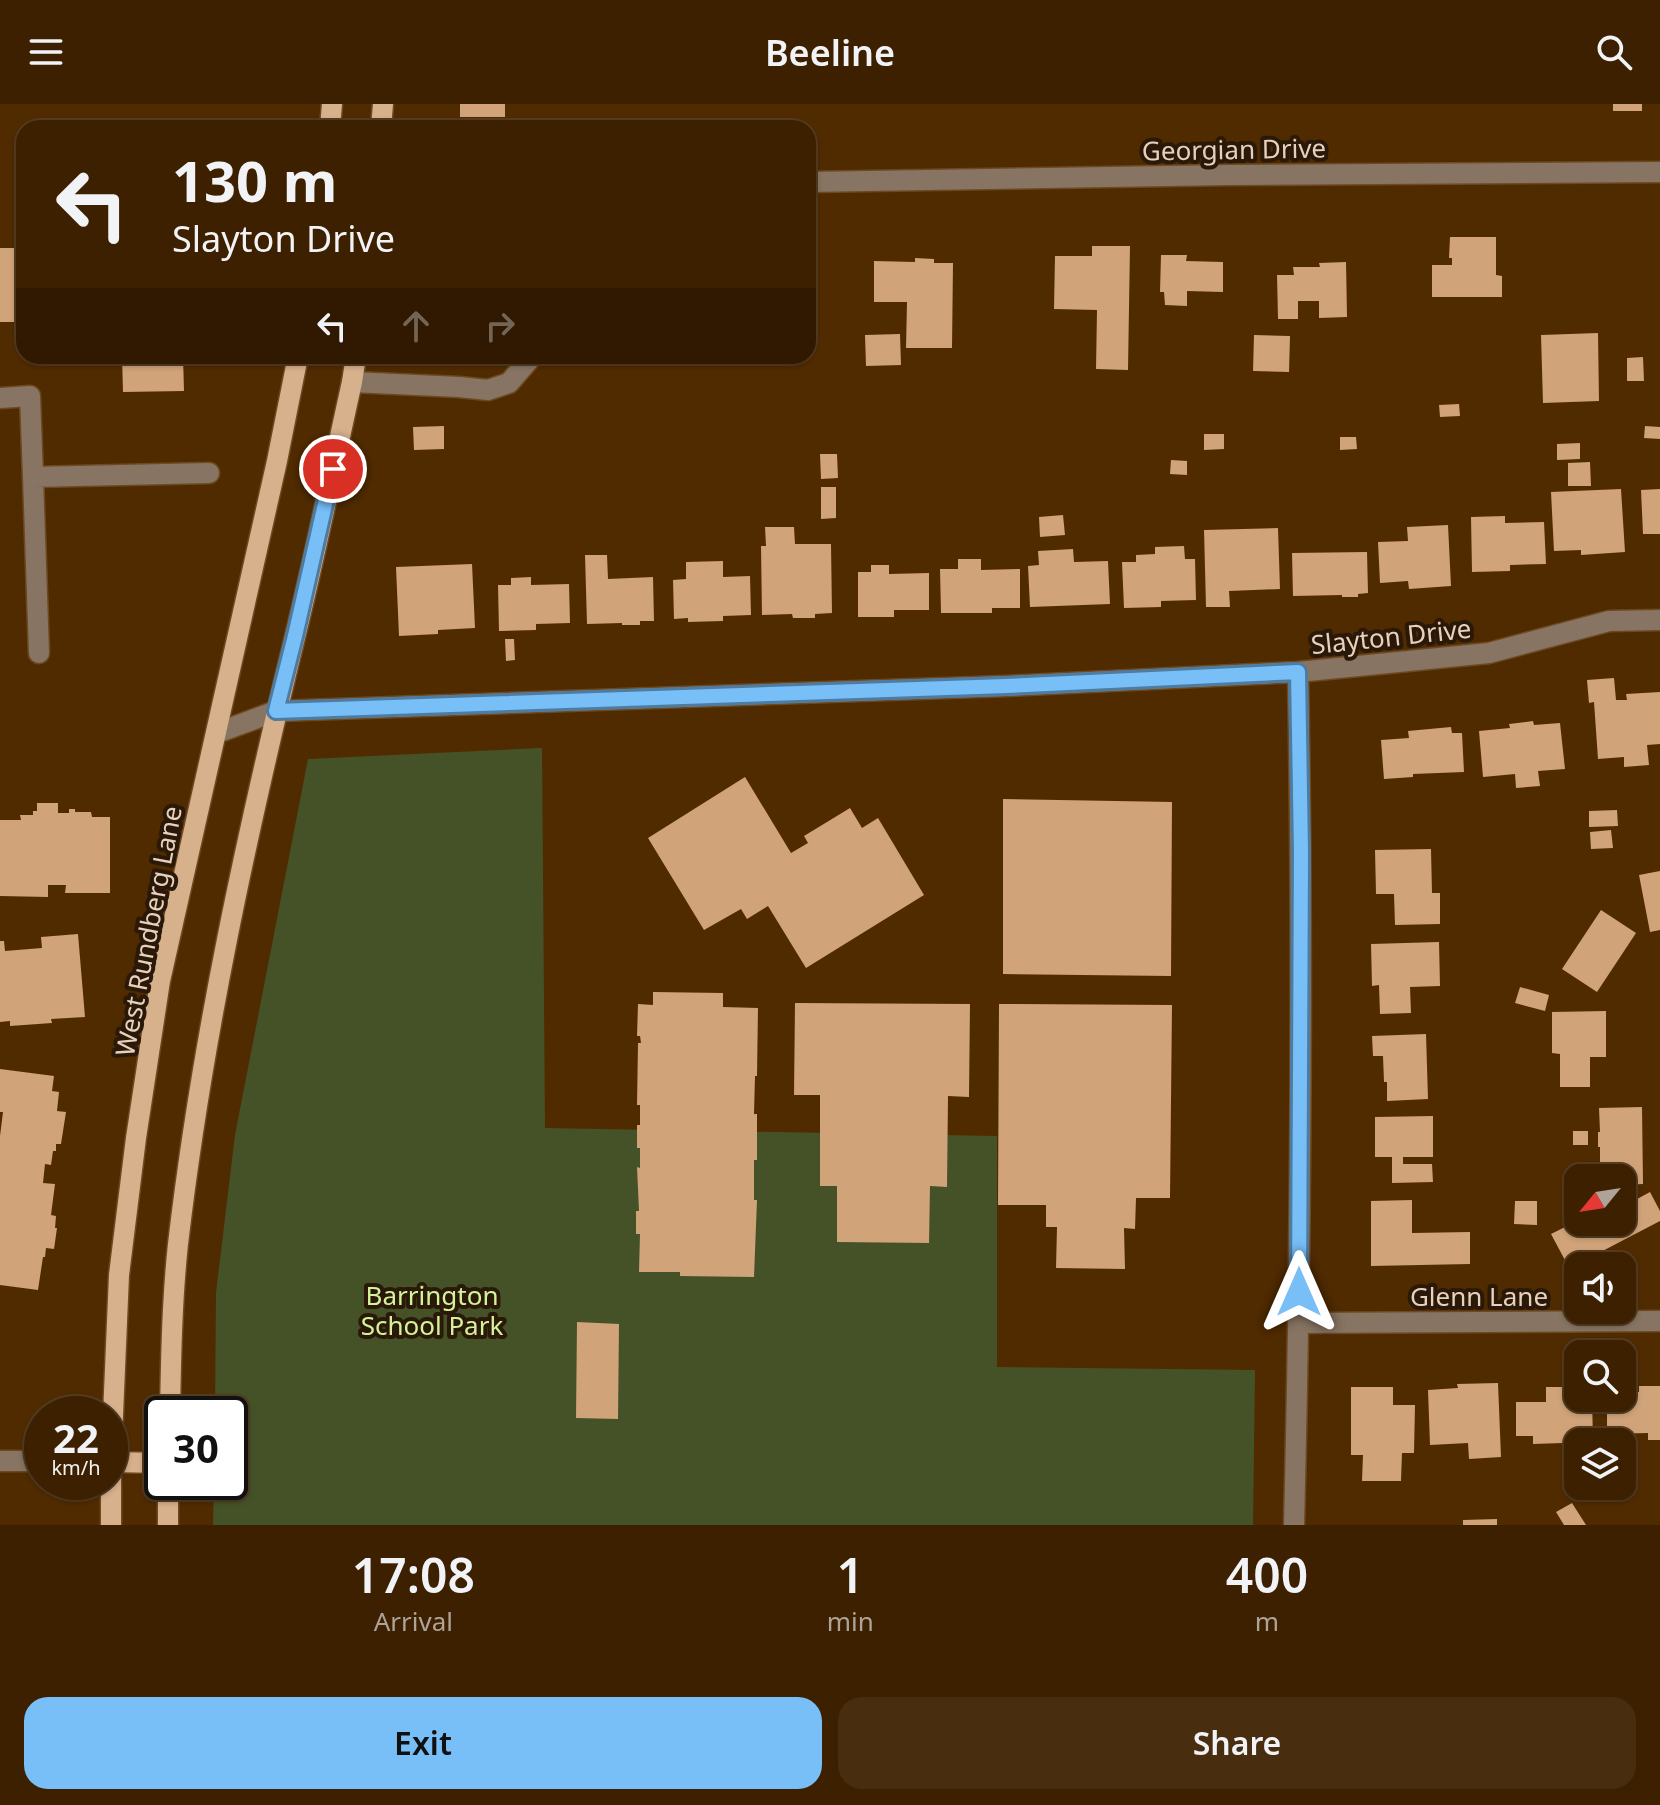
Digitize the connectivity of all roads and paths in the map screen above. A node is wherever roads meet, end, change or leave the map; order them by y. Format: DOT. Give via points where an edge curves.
graph roads {
  1 [pos="1660,172"];
  2 [pos="816,182"];
  3 [pos="296,364"];
  4 [pos="355,364"];
  5 [pos="526,364"];
  6 [pos="352,382"];
  7 [pos="0,398"];
  8 [pos="209,473"];
  9 [pos="33,477"];
  10 [pos="1660,620"];
  11 [pos="39,653"];
  12 [pos="1298,672"];
  13 [pos="276,711"];
  14 [pos="217,733"];
  15 [pos="1660,1321"];
  16 [pos="1299,1323"];
  17 [pos="114,1396"];
  18 [pos="171,1396"];
  19 [pos="0,1461"];
  20 [pos="24,1461"];
  21 [pos="111,1500"];
  22 [pos="168,1500"];
  23 [pos="111,1525"];
  24 [pos="168,1525"];
  25 [pos="1294,1525"];
  1 -- 2 [label="street, Georgian Drive"];
  3 -- 14 [label="main road, West Rundberg Lane"];
  4 -- 6 [label="main road"];
  5 -- 6 [label="street" via="509,383 488,390"];
  6 -- 13 [label="main road"];
  7 -- 9 [label="street" via="30,396"];
  8 -- 9 [label="street"];
  9 -- 11 [label="street"];
  10 -- 12 [label="street, Slayton Drive" via="1609,621 1489,653"];
  12 -- 13 [label="street, Slayton Drive"];
  12 -- 16 [label="street"];
  13 -- 14 [label="street, Slayton Drive"];
  13 -- 18 [label="main road" via="198,1097 178,1247"];
  14 -- 17 [label="main road, West Rundberg Lane" via="160,981 119,1275"];
  15 -- 16 [label="street, Glenn Lane"];
  16 -- 25 [label="street"];
  19 -- 20 [label="street"];
  21 -- 23 [label="main road, West Rundberg Lane"];
  22 -- 24 [label="main road"];
}
